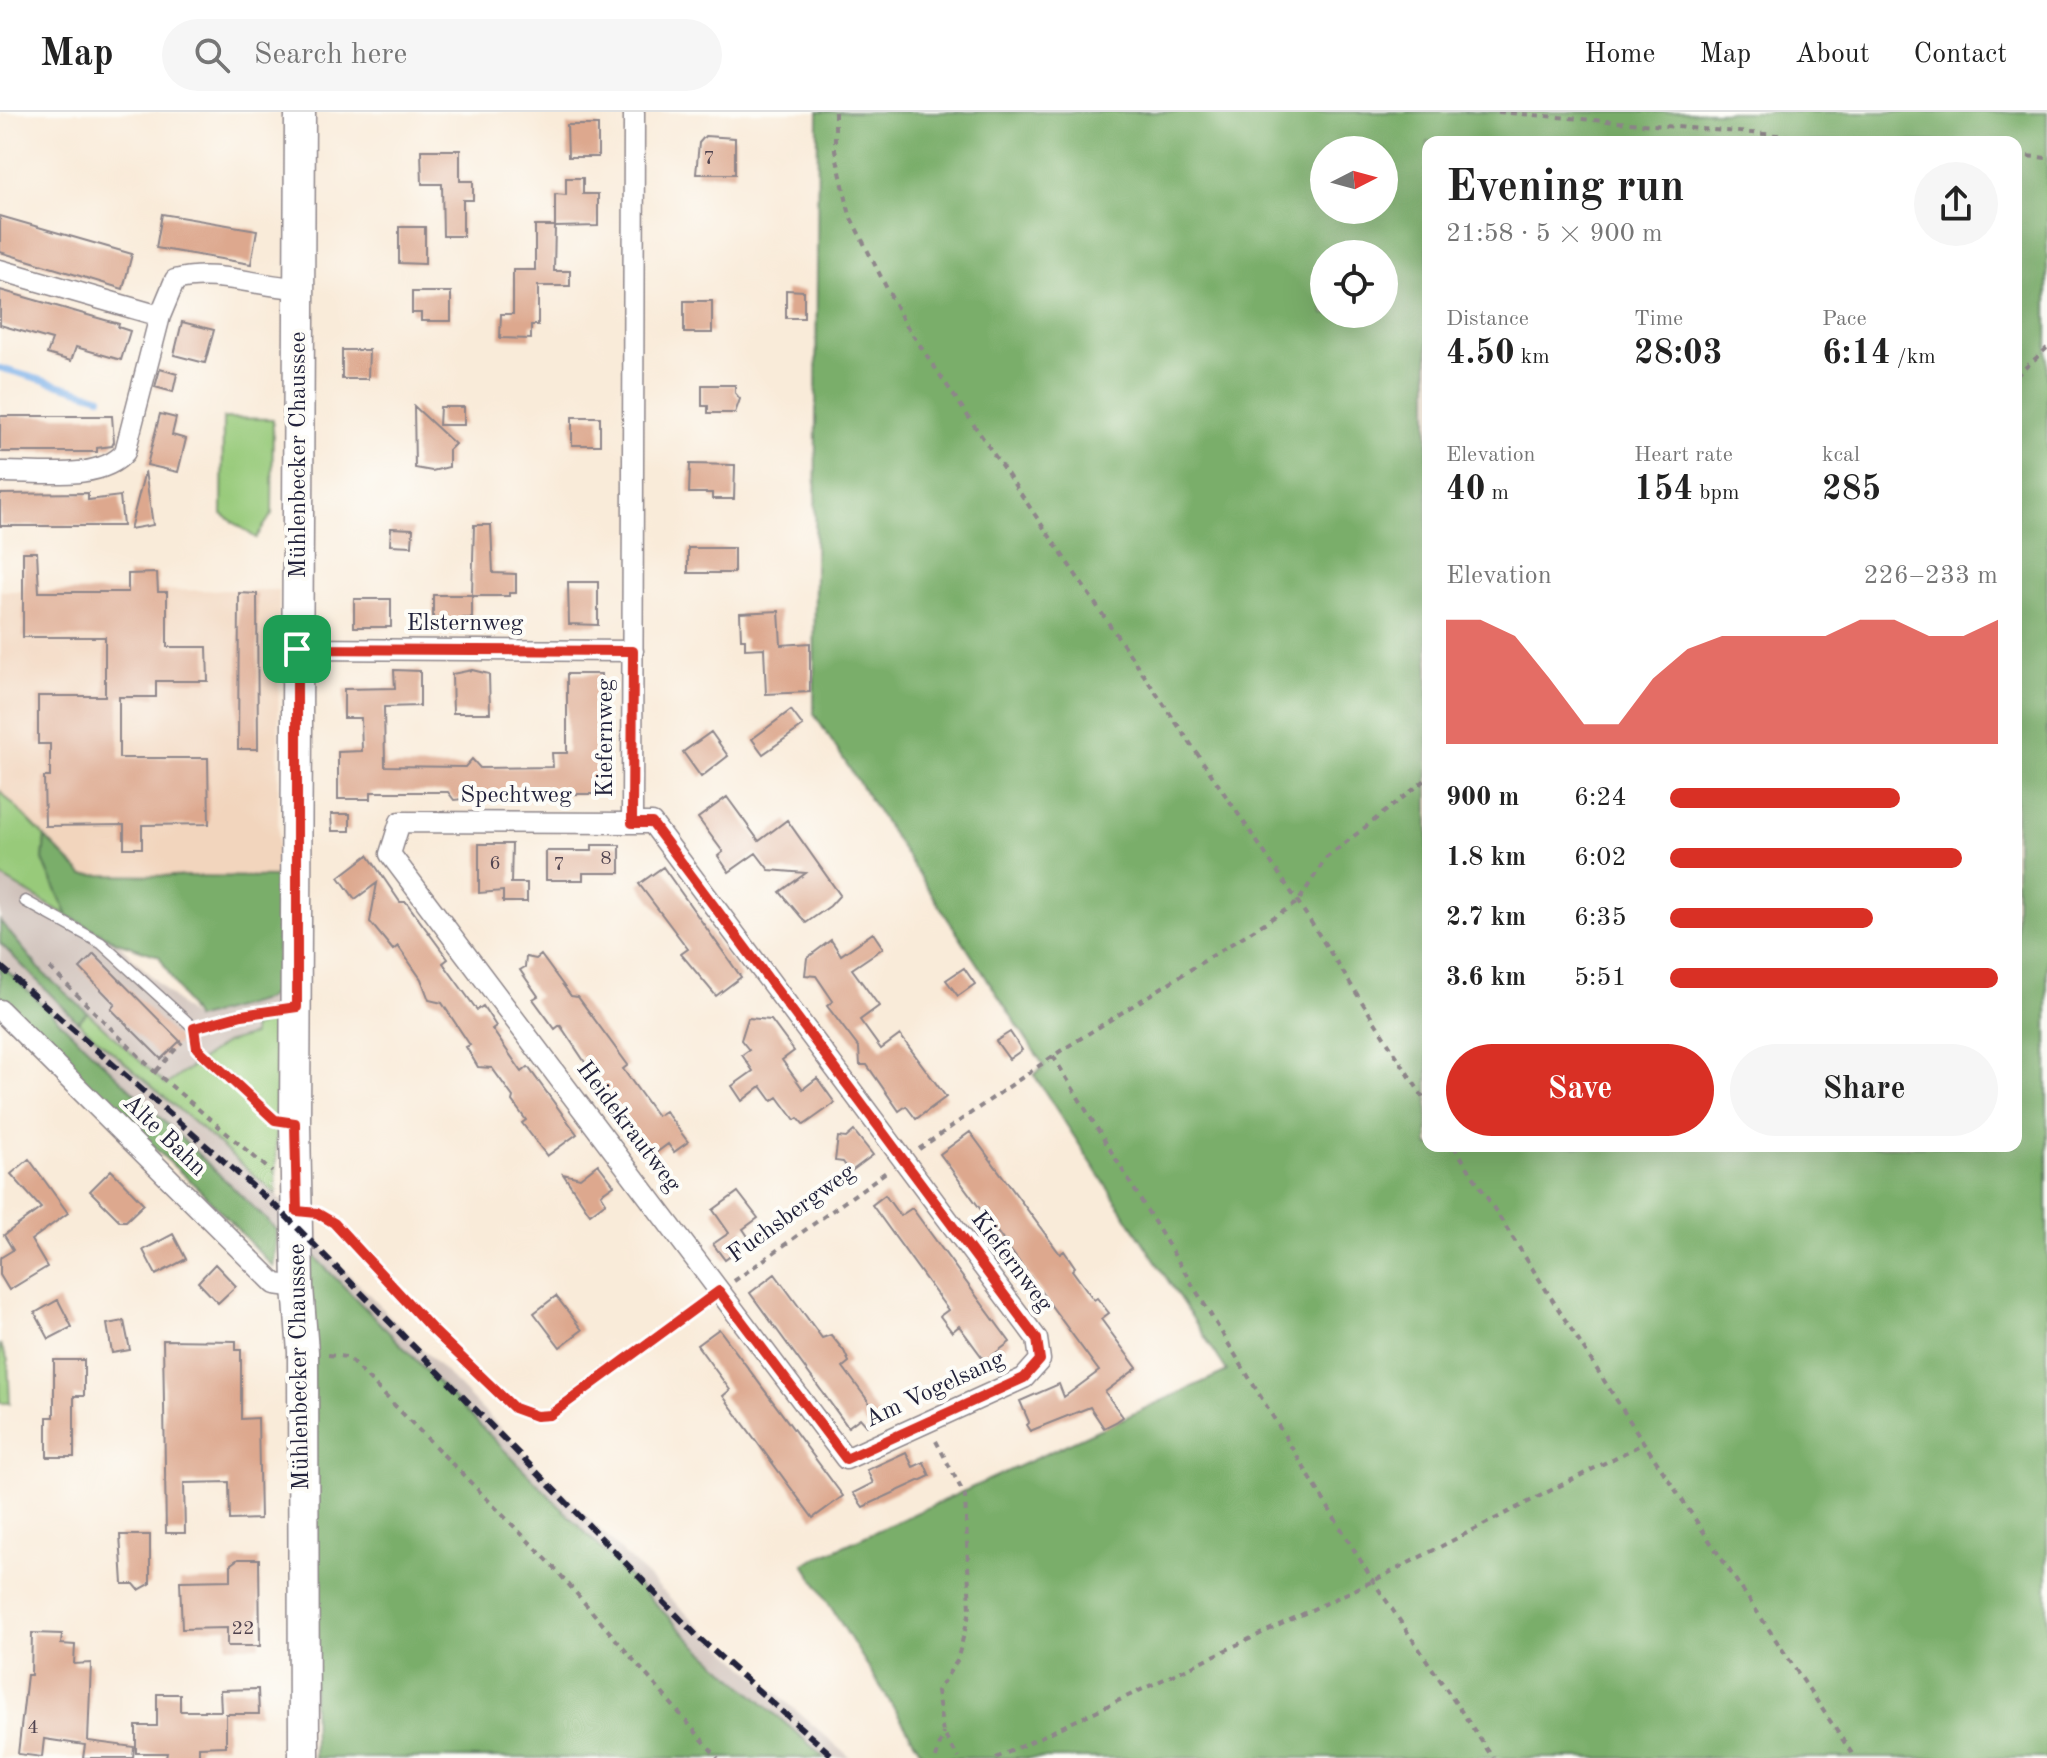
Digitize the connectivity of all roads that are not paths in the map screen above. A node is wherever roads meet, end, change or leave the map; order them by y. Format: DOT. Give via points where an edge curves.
graph roads {
  1 [pos="300,112"];
  2 [pos="634,112"];
  3 [pos="0,270"];
  4 [pos="300,288"];
  5 [pos="160,316"];
  6 [pos="0,472"];
  7 [pos="297,649"];
  8 [pos="633,651"];
  9 [pos="400,822"];
  10 [pos="632,823"];
  11 [pos="25,901"];
  12 [pos="297,1007"];
  13 [pos="0,1010"];
  14 [pos="194,1028"];
  15 [pos="295,1123"];
  16 [pos="297,1211"];
  17 [pos="298,1287"];
  18 [pos="719,1291"];
  19 [pos="1040,1360"];
  20 [pos="846,1459"];
  21 [pos="304,1758"];
  1 -- 4 [label="main road, Mühlenbecker Chaussee"];
  2 -- 8 [label="street, Kiefernweg"];
  3 -- 5 [label="street"];
  4 -- 5 [label="street" via="198,274 175,280"];
  4 -- 7 [label="main road, Mühlenbecker Chaussee"];
  5 -- 6 [label="street" via="125,452 117,462 101,471"];
  7 -- 8 [label="street, Elsternweg"];
  7 -- 12 [label="main road, Mühlenbecker Chaussee"];
  8 -- 10 [label="street, Kiefernweg"];
  9 -- 10 [label="street, Spechtweg"];
  9 -- 18 [label="street, Heidekrautweg" via="390,854"];
  10 -- 19 [label="street, Kiefernweg" via="652,823 1037,1339"];
  11 -- 14 [label="lane" via="101,943"];
  12 -- 14 [label="lane"];
  12 -- 15 [label="main road, Mühlenbecker Chaussee"];
  13 -- 17 [label="street, Alte Bahn" via="275,1284"];
  14 -- 15 [label="lane" via="197,1048 275,1120"];
  15 -- 16 [label="main road, Mühlenbecker Chaussee"];
  16 -- 17 [label="main road, Mühlenbecker Chaussee"];
  16 -- 18 [label="lane, Fuchsbergweg" via="317,1213 334,1223 514,1408 536,1416 550,1415"];
  17 -- 21 [label="main road, Mühlenbecker Chaussee" via="303,1352"];
  18 -- 20 [label="street, Heidekrautweg"];
  19 -- 20 [label="street, Am Vogelsang" via="1024,1378"];
}
